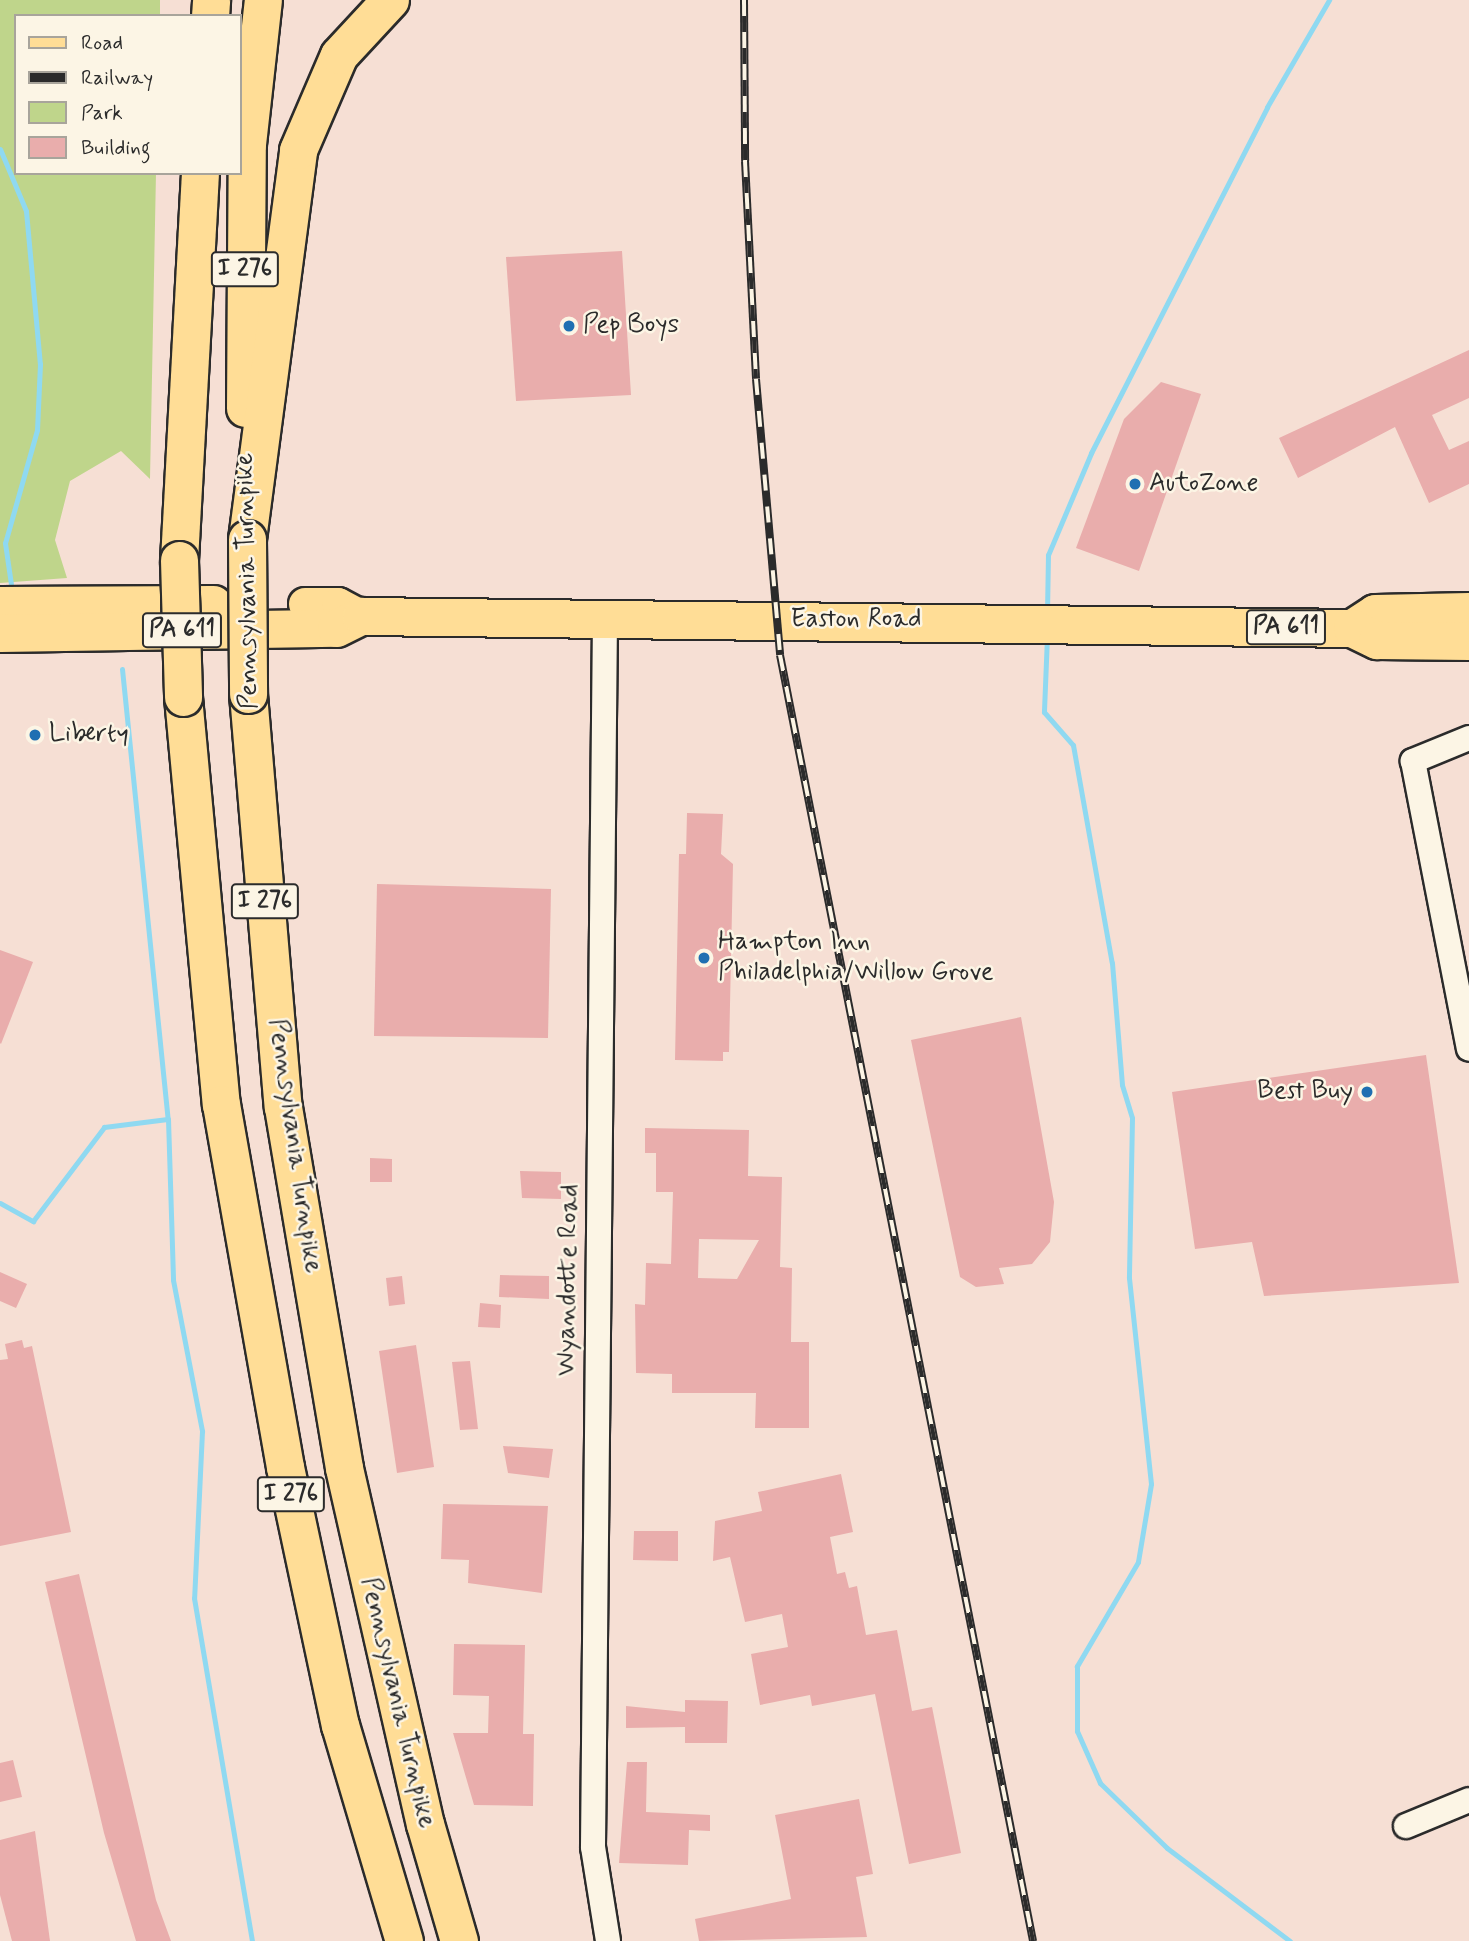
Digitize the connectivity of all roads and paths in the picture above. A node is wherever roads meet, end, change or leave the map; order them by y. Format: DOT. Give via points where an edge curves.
graph roads {
  1 [pos="262,0"];
  2 [pos="390,0"];
  3 [pos="197,175"];
  4 [pos="247,539"];
  5 [pos="305,604"];
  6 [pos="0,605"];
  7 [pos="1469,611"];
  8 [pos="361,616"];
  9 [pos="605,618"];
  10 [pos="1352,628"];
  11 [pos="0,633"];
  12 [pos="1469,641"];
  13 [pos="1469,738"];
  14 [pos="1469,1049"];
  15 [pos="1469,1800"];
  16 [pos="1406,1826"];
  17 [pos="404,1941"];
  18 [pos="459,1941"];
  19 [pos="608,1941"];
  1 -- 4 [label="highway, Pennsylvania Turnpike / I 276" via="247,144"];
  2 -- 4 [label="highway" via="339,55 298,150"];
  3 -- 17 [label="highway, Pennsylvania Turnpike / I 276, bridge" via="179,560 183,697 219,1091 280,1440 340,1725"];
  4 -- 18 [label="highway, Pennsylvania Turnpike / I 276, bridge" via="248,694 283,1107 344,1468 425,1824"];
  5 -- 6 [label="highway, Easton Road / PA 611"];
  5 -- 8 [label="main road, Easton Road / PA 611" via="338,604"];
  7 -- 10 [label="highway, Easton Road / PA 611" via="1375,613"];
  8 -- 9 [label="highway, Easton Road / PA 611"];
  8 -- 11 [label="highway, Easton Road / PA 611" via="336,628"];
  9 -- 10 [label="highway, Easton Road / PA 611"];
  9 -- 19 [label="street, Wyandotte Road" via="593,1847"];
  10 -- 12 [label="highway, Easton Road / PA 611" via="1377,640"];
  13 -- 14 [label="street" via="1413,761"];
  15 -- 16 [label="street"];
}
